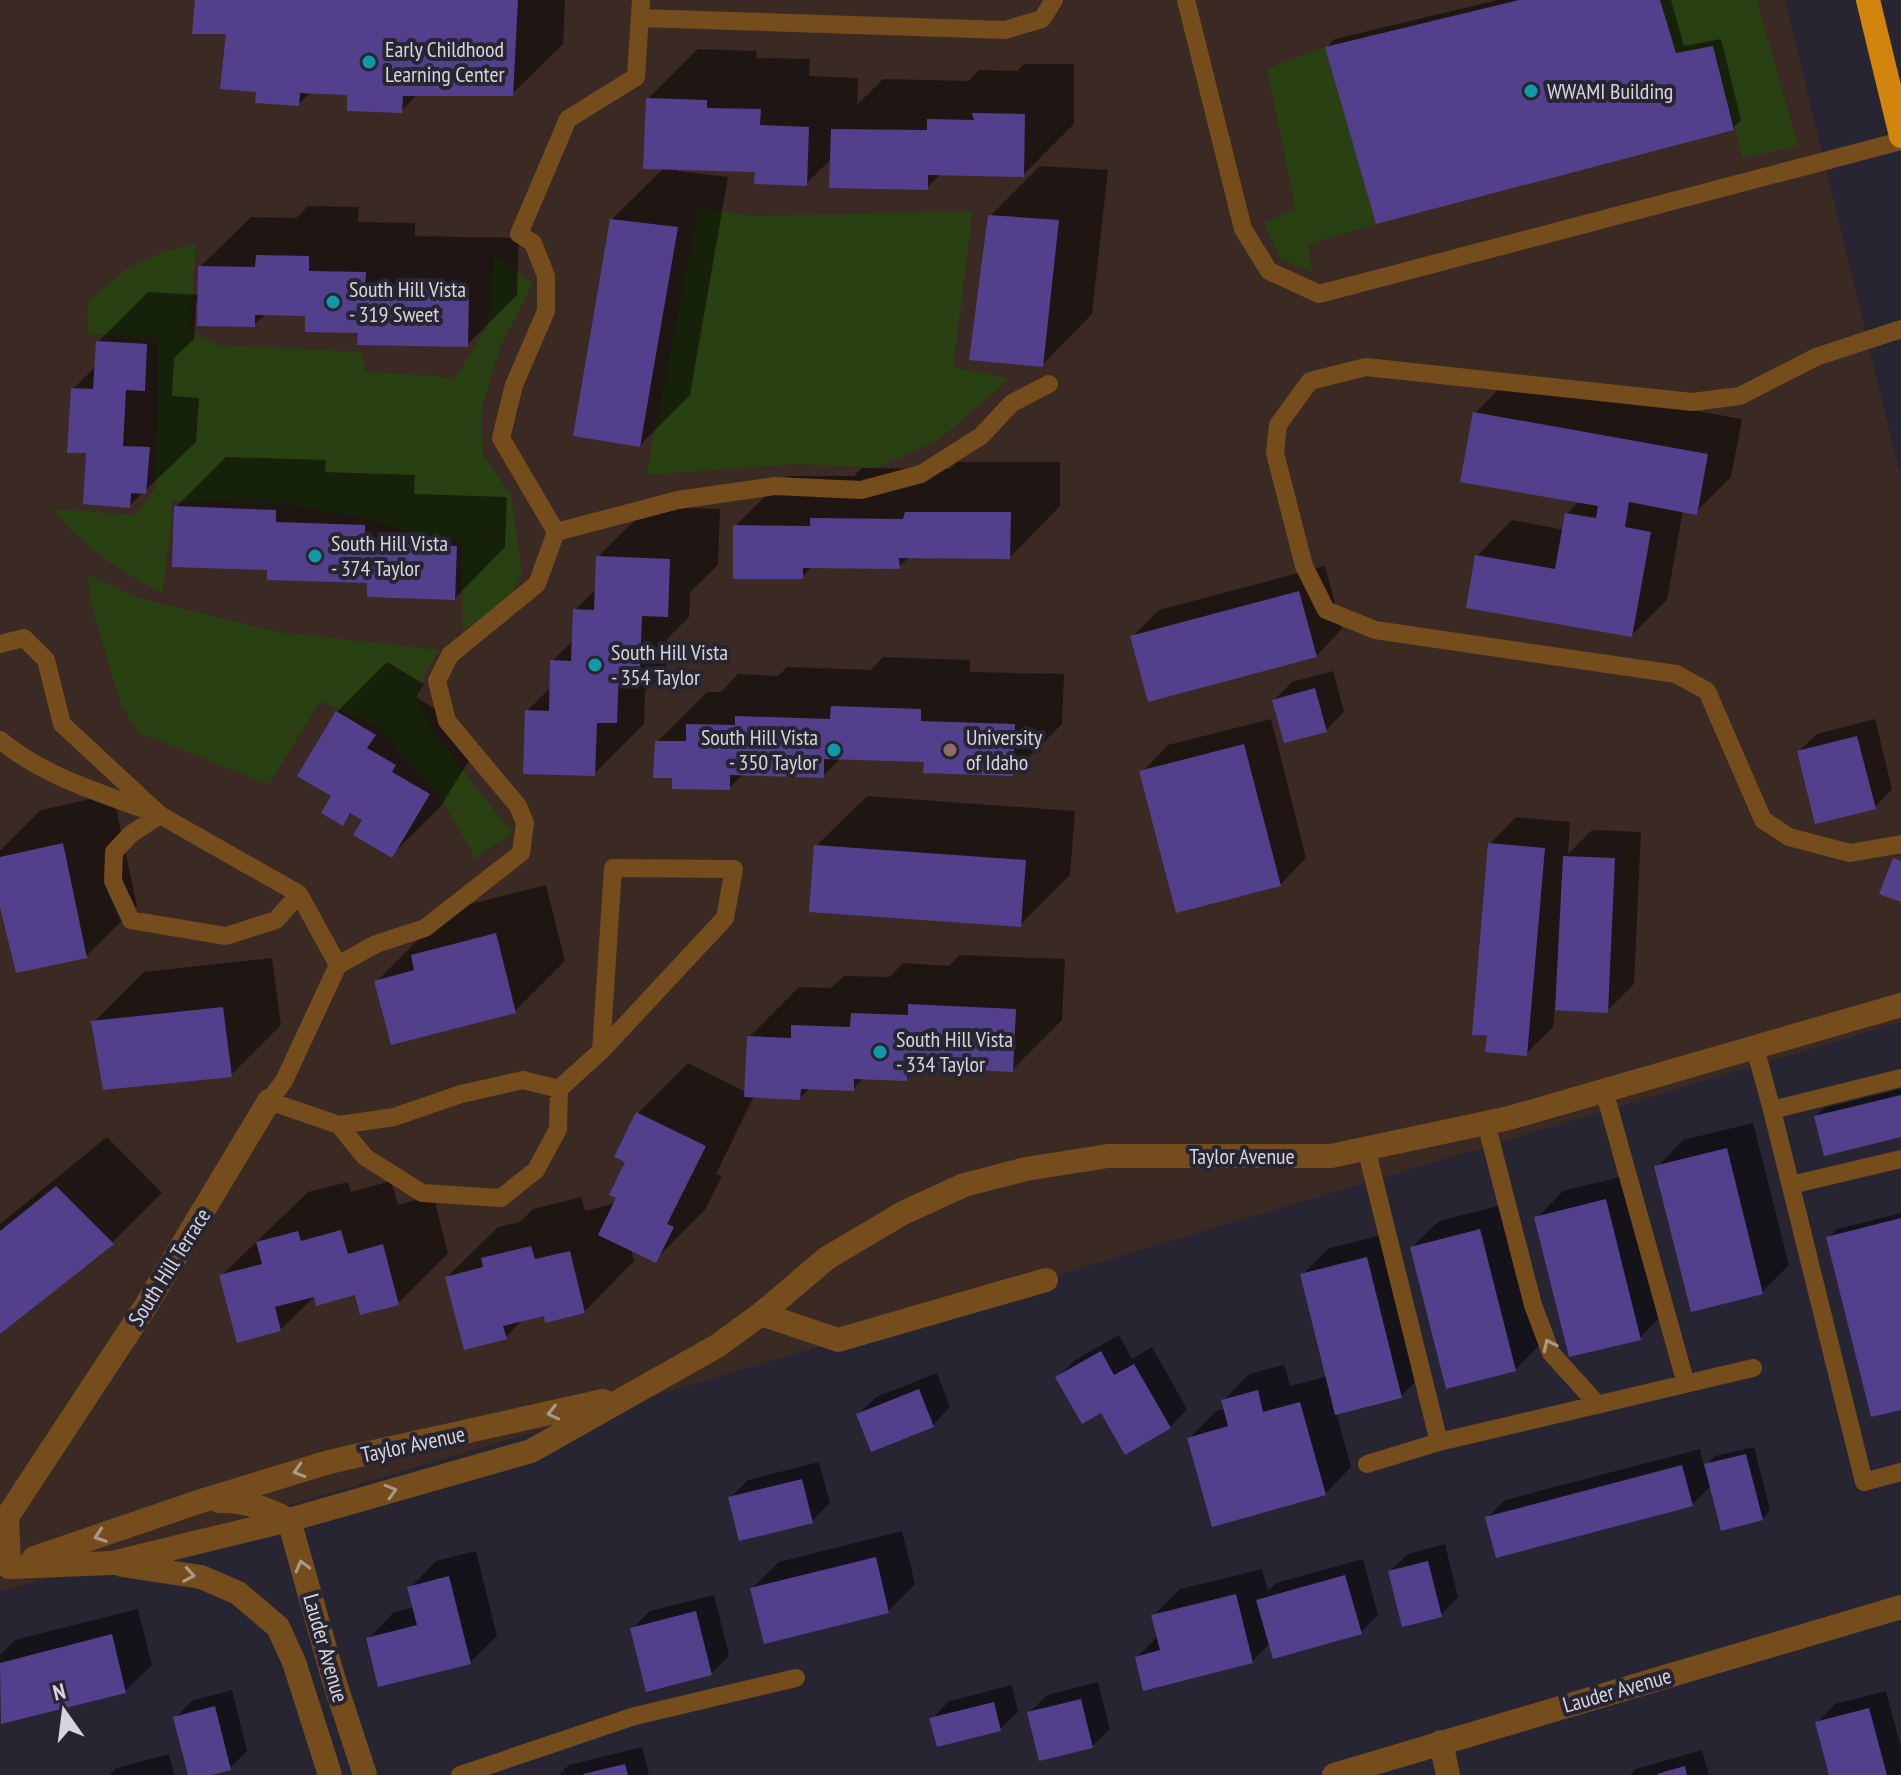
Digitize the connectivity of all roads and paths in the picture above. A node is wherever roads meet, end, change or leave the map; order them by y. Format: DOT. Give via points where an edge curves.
graph roads {
  1 [pos="1054,0"];
  2 [pos="1186,0"];
  3 [pos="1868,0"];
  4 [pos="641,9"];
  5 [pos="1894,76"];
  6 [pos="1901,139"];
  7 [pos="1901,329"];
  8 [pos="1049,384"];
  9 [pos="556,532"];
  10 [pos="0,644"];
  11 [pos="0,740"];
  12 [pos="160,815"];
  13 [pos="1901,844"];
  14 [pos="299,894"];
  15 [pos="338,965"];
  16 [pos="1901,1005"];
  17 [pos="1755,1048"];
  18 [pos="601,1051"];
  19 [pos="1901,1078"];
  20 [pos="559,1089"];
  21 [pos="1604,1090"];
  22 [pos="269,1101"];
  23 [pos="1772,1110"];
  24 [pos="1486,1123"];
  25 [pos="339,1125"];
  26 [pos="1366,1148"];
  27 [pos="1901,1159"];
  28 [pos="1791,1185"];
  29 [pos="1046,1280"];
  30 [pos="761,1314"];
  31 [pos="1753,1368"];
  32 [pos="1686,1384"];
  33 [pos="629,1395"];
  34 [pos="1598,1405"];
  35 [pos="1439,1442"];
  36 [pos="1367,1464"];
  37 [pos="1901,1472"];
  38 [pos="201,1501"];
  39 [pos="4,1512"];
  40 [pos="289,1520"];
  41 [pos="112,1563"];
  42 [pos="4,1568"];
  43 [pos="1901,1607"];
  44 [pos="796,1678"];
  45 [pos="1441,1742"];
  46 [pos="330,1775"];
  47 [pos="365,1775"];
  48 [pos="460,1775"];
  49 [pos="1334,1775"];
  50 [pos="1448,1775"];
  1 -- 4 [label="lane" via="1042,19 1005,30"];
  2 -- 6 [label="lane" via="1243,229 1269,271 1319,294"];
  3 -- 5 [label="highway"];
  4 -- 9 [label="lane" via="636,77 568,119 519,234 533,243 546,276 546,311 514,385 501,438"];
  5 -- 6 [label="highway"];
  7 -- 13 [label="lane" via="1816,357 1740,396 1692,402 1366,367 1310,381 1278,425 1275,453 1304,566 1326,610 1375,630 1676,674 1707,691 1763,820 1789,837 1850,853"];
  8 -- 9 [label="lane" via="1012,403 981,436 921,474 861,490 775,486 678,500"];
  9 -- 15 [label="lane" via="537,584 450,655 437,681 447,721 518,806 525,823 521,853 425,928 376,944"];
  10 -- 12 [label="lane" via="24,638 46,660 62,724"];
  11 -- 12 [label="lane" via="59,778"];
  12 -- 14 [label="lane"];
  12 -- 14 [label="lane" via="114,852 113,881 131,920 226,936 276,920"];
  14 -- 15 [label="lane"];
  15 -- 22 [label="lane, South Hill Terrace" via="284,1081"];
  16 -- 17 [label="street, Taylor Avenue"];
  17 -- 21 [label="street, Taylor Avenue"];
  17 -- 23 [label="lane"];
  18 -- 18 [label="lane" via="725,918 734,869 613,868"];
  18 -- 20 [label="lane"];
  19 -- 23 [label="lane"];
  20 -- 25 [label="lane" via="523,1080 394,1117"];
  20 -- 25 [label="lane" via="558,1129 536,1170 501,1198 422,1193 365,1157"];
  21 -- 24 [label="street, Taylor Avenue"];
  21 -- 32 [label="lane"];
  22 -- 25 [label="lane"];
  22 -- 39 [label="street, South Hill Terrace" via="147,1304"];
  23 -- 28 [label="lane"];
  24 -- 26 [label="street, Taylor Avenue"];
  34 -- 24 [label="lane, one-way" via="1551,1353 1533,1305"];
  26 -- 30 [label="street, Taylor Avenue" via="1331,1156 1108,1156 964,1185 827,1258"];
  26 -- 35 [label="lane"];
  27 -- 28 [label="lane"];
  28 -- 37 [label="lane" via="1864,1482"];
  29 -- 30 [label="street" via="838,1340"];
  30 -- 33 [label="street, Taylor Avenue" via="717,1346"];
  31 -- 32 [label="lane"];
  32 -- 34 [label="lane"];
  33 -- 38 [label="street, Taylor Avenue, one-way" via="329,1462"];
  40 -- 33 [label="street, Taylor Avenue, one-way" via="531,1451"];
  34 -- 35 [label="lane"];
  35 -- 36 [label="lane"];
  38 -- 40 [label="street, Taylor Avenue" via="262,1506"];
  38 -- 42 [label="street, Taylor Avenue, one-way"];
  39 -- 42 [label="street, South Hill Terrace"];
  40 -- 41 [label="street, Taylor Avenue"];
  47 -- 40 [label="street, Lauder Avenue, one-way"];
  41 -- 42 [label="street, Taylor Avenue"];
  41 -- 46 [label="street, Lauder Avenue, one-way" via="201,1577 238,1593 278,1627"];
  43 -- 45 [label="street, Lauder Avenue"];
  44 -- 48 [label="lane" via="635,1716"];
  45 -- 49 [label="street, Lauder Avenue"];
  45 -- 50 [label="street"];
}
